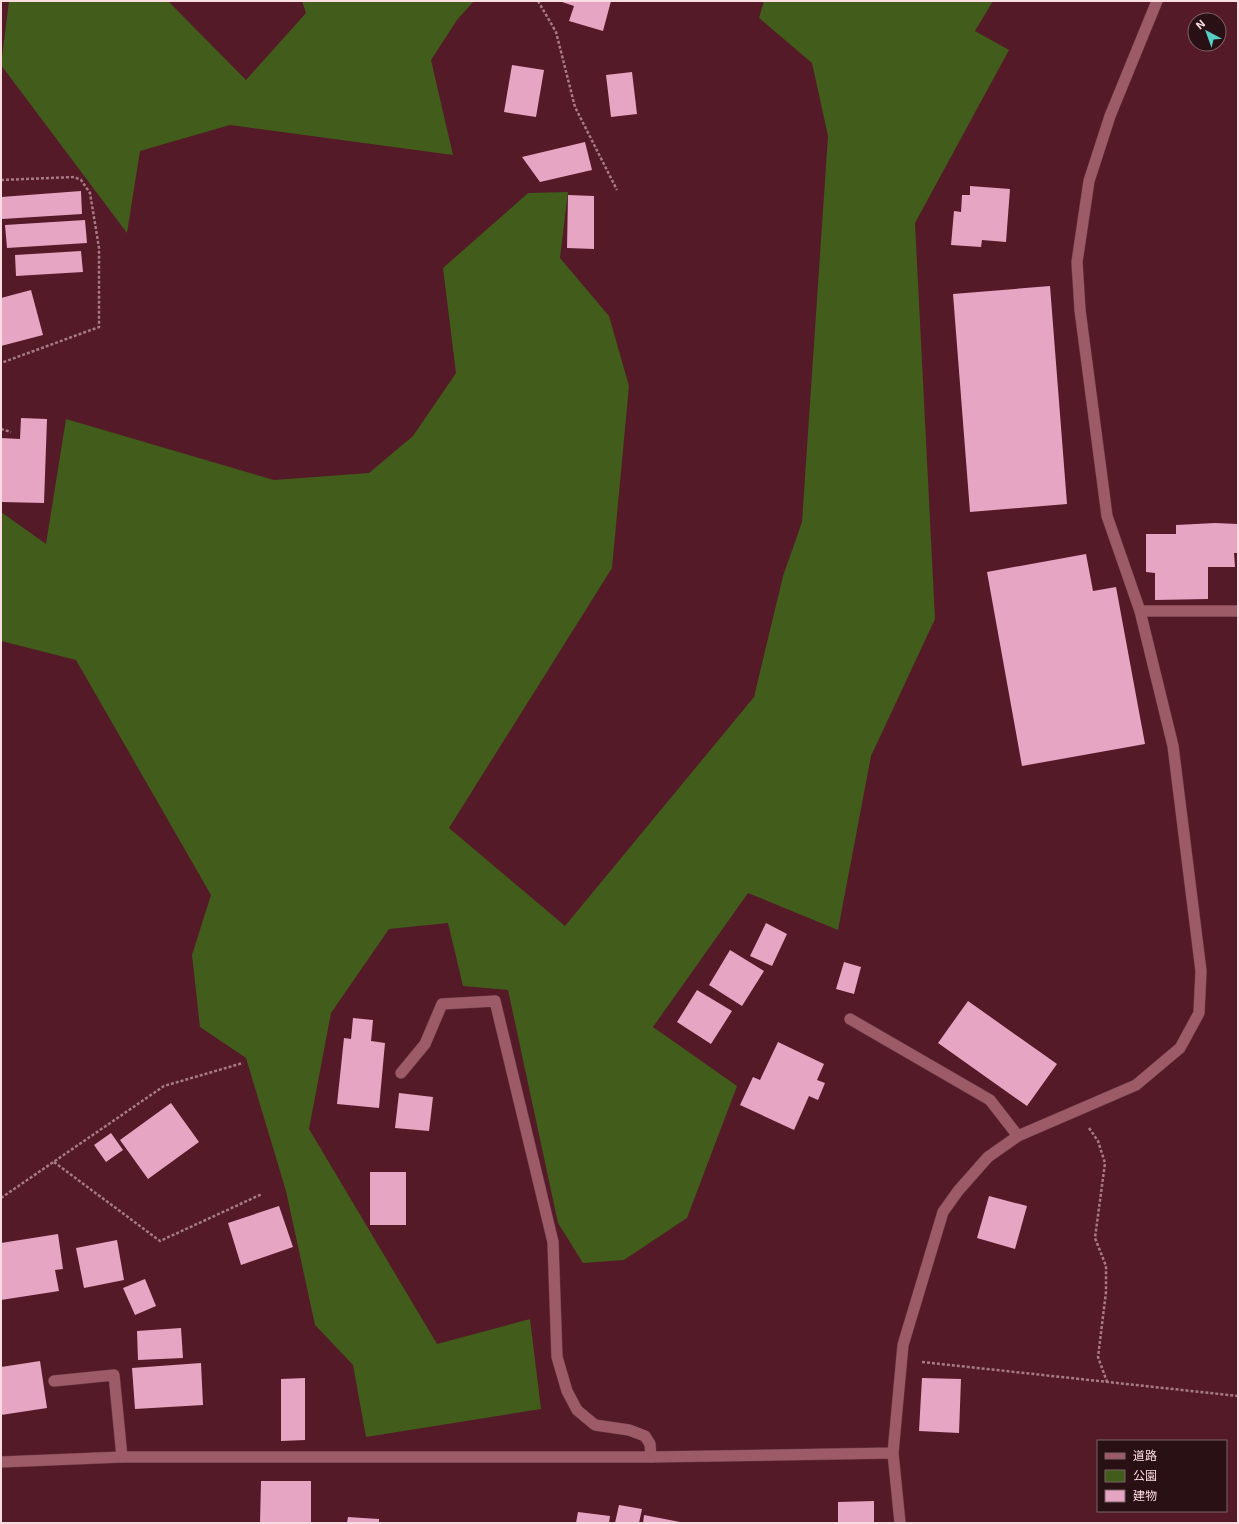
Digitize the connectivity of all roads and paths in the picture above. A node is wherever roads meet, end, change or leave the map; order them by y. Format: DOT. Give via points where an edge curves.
graph roads {
  1 [pos="538,1"];
  2 [pos="1156,1"];
  3 [pos="1,180"];
  4 [pos="617,190"];
  5 [pos="1,363"];
  6 [pos="1,429"];
  7 [pos="11,432"];
  8 [pos="1140,611"];
  9 [pos="1238,611"];
  10 [pos="850,1019"];
  11 [pos="243,1063"];
  12 [pos="401,1073"];
  13 [pos="1078,1110"];
  14 [pos="1018,1136"];
  15 [pos="54,1162"];
  16 [pos="262,1194"];
  17 [pos="1,1198"];
  18 [pos="901,1360"];
  19 [pos="54,1381"];
  20 [pos="1108,1383"];
  21 [pos="1238,1396"];
  22 [pos="893,1453"];
  23 [pos="651,1456"];
  24 [pos="122,1457"];
  25 [pos="1,1462"];
  26 [pos="900,1523"];
  1 -- 4 [label="path" via="556,32 575,107"];
  2 -- 8 [label="street" via="1110,116 1089,181 1077,262 1080,310 1107,516"];
  3 -- 5 [label="path" via="74,177 81,180 90,193 99,248 99,328"];
  6 -- 7 [label="path"];
  8 -- 9 [label="street"];
  8 -- 13 [label="street" via="1173,746 1201,971 1199,1013 1180,1048 1136,1085"];
  10 -- 14 [label="street" via="990,1100"];
  11 -- 15 [label="path" via="164,1086"];
  12 -- 23 [label="street" via="424,1044 442,1004 495,1001 553,1242 557,1357 566,1391 577,1410 595,1425 629,1430 645,1436 650,1444"];
  13 -- 14 [label="street"];
  13 -- 20 [label="path" via="1098,1142 1105,1163 1095,1238 1106,1266 1106,1292 1098,1356"];
  14 -- 18 [label="street" via="988,1157 943,1212 903,1345"];
  15 -- 16 [label="path" via="160,1241"];
  15 -- 17 [label="path"];
  18 -- 20 [label="path"];
  18 -- 22 [label="street"];
  19 -- 24 [label="street" via="114,1375"];
  20 -- 21 [label="path"];
  22 -- 23 [label="street"];
  22 -- 26 [label="street"];
  23 -- 24 [label="street"];
  24 -- 25 [label="street"];
}
